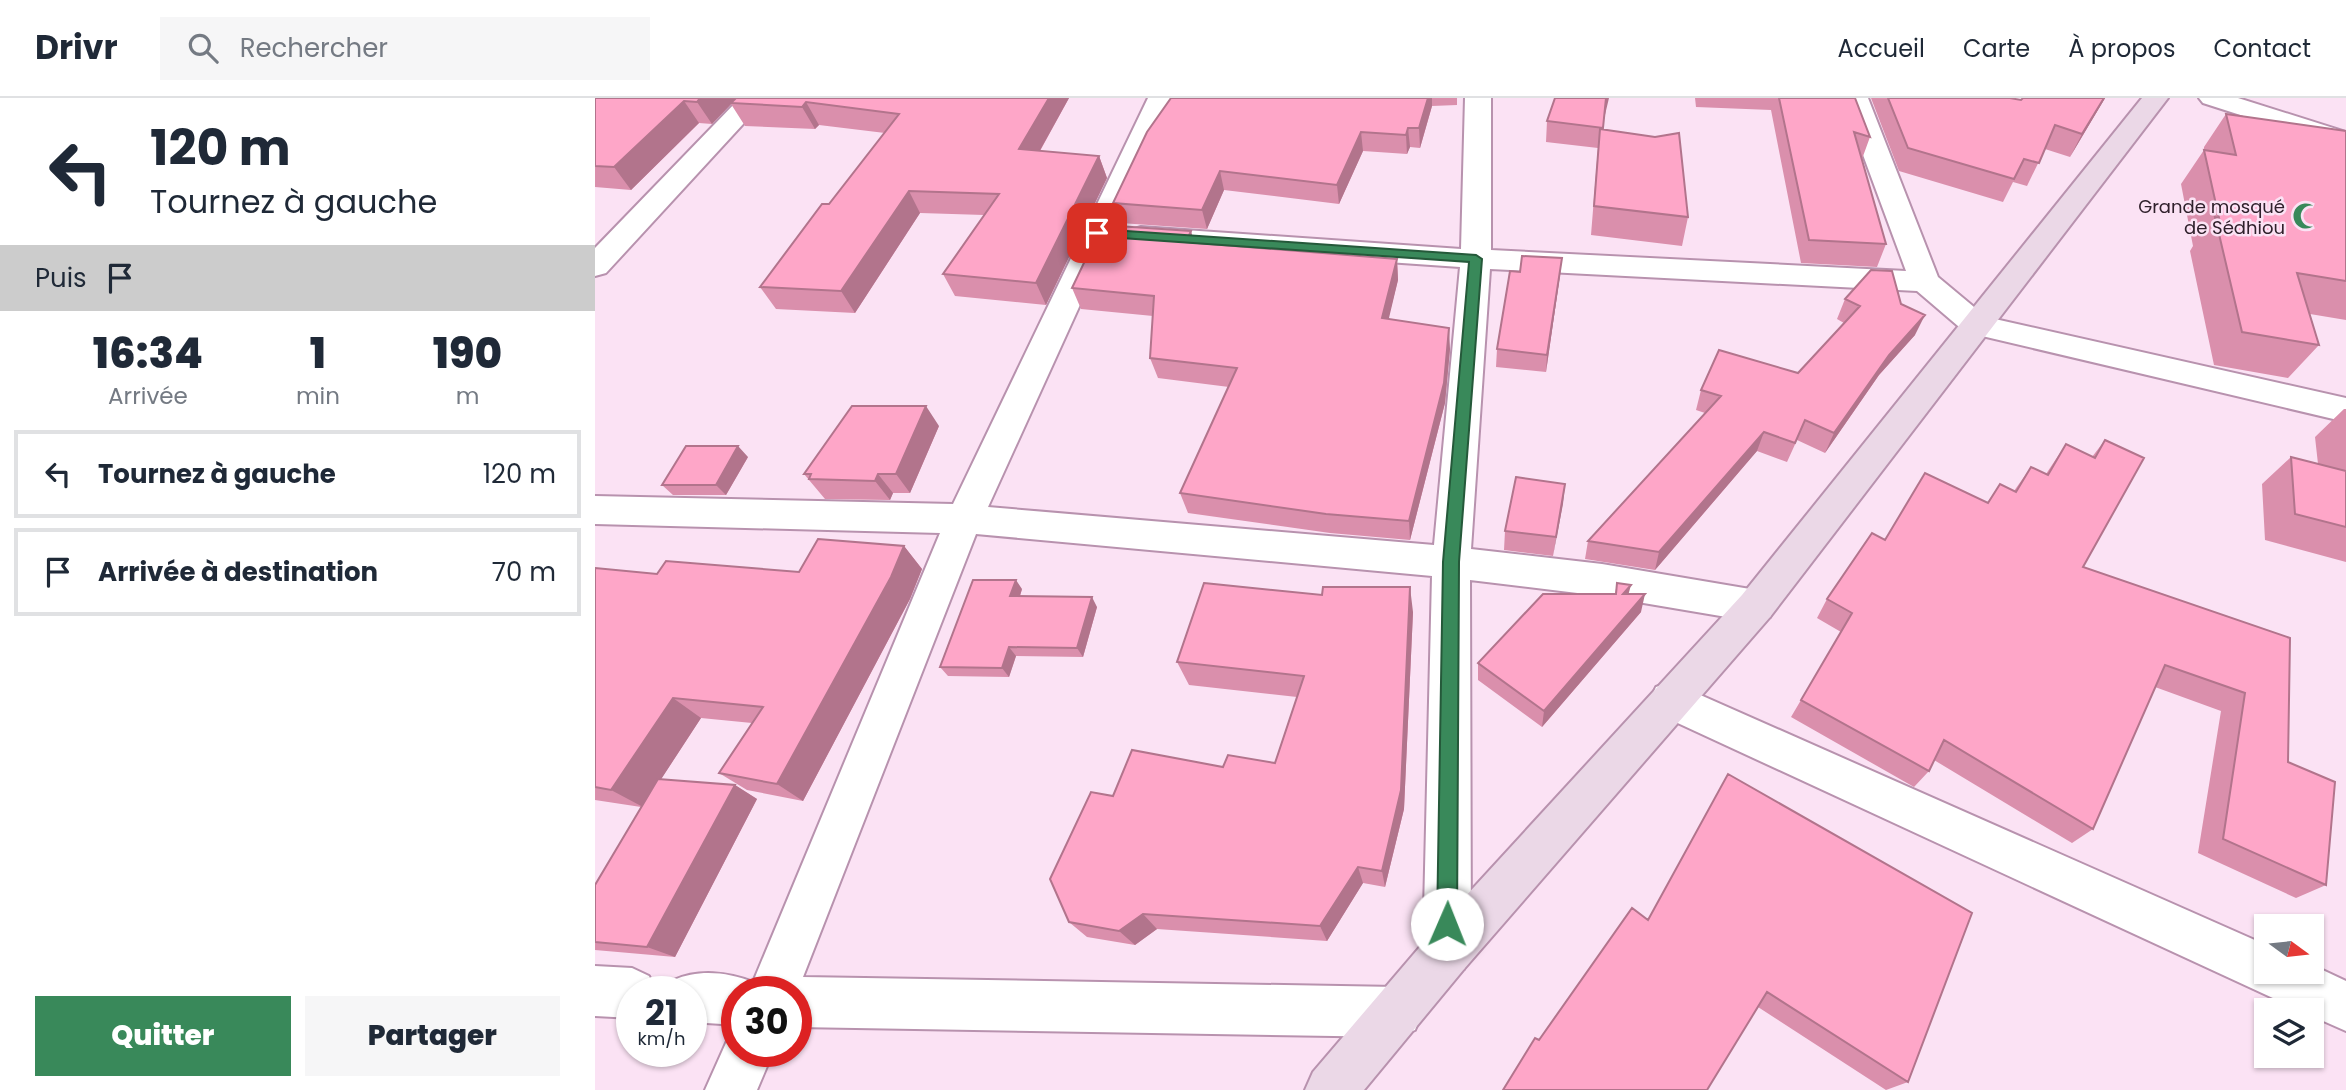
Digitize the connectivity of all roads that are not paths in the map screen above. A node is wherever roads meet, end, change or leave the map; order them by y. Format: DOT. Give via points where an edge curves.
graph roads {
  1 [pos="754,98"];
  2 [pos="1161,98"];
  3 [pos="1478,98"];
  4 [pos="1855,98"];
  5 [pos="2155,98"];
  6 [pos="2213,98"];
  7 [pos="2346,141"];
  8 [pos="1097,233"];
  9 [pos="1476,259"];
  10 [pos="595,265"];
  11 [pos="1925,282"];
  12 [pos="1976,325"];
  13 [pos="2346,410"];
  14 [pos="595,510"];
  15 [pos="964,519"];
  16 [pos="1451,562"];
  17 [pos="1756,606"];
  18 [pos="1671,700"];
  19 [pos="1447,952"];
  20 [pos="2254,964"];
  21 [pos="779,976"];
  22 [pos="2298,984"];
  23 [pos="595,991"];
  24 [pos="616,992"];
  25 [pos="812,1002"];
  26 [pos="2346,1006"];
  27 [pos="1397,1012"];
  28 [pos="741,1067"];
  29 [pos="731,1090"];
  30 [pos="1331,1090"];
  1 -- 10 [label="street"];
  2 -- 8 [label="street"];
  3 -- 9 [label="street"];
  4 -- 11 [label="street"];
  5 -- 12 [label="street"];
  6 -- 7 [label="street"];
  8 -- 9 [label="street"];
  8 -- 15 [label="street"];
  9 -- 11 [label="street"];
  9 -- 16 [label="street"];
  11 -- 12 [label="street"];
  12 -- 13 [label="street"];
  12 -- 17 [label="street"];
  14 -- 15 [label="street"];
  15 -- 16 [label="street"];
  15 -- 21 [label="street"];
  16 -- 17 [label="street" via="1602,580"];
  16 -- 19 [label="street"];
  17 -- 18 [label="street"];
  18 -- 19 [label="street"];
  18 -- 20 [label="street"];
  19 -- 27 [label="street"];
  22 -- 26 [label="street"];
  23 -- 24 [label="street"];
  25 -- 27 [label="street"];
  27 -- 30 [label="street"];
  28 -- 29 [label="street"];
}
